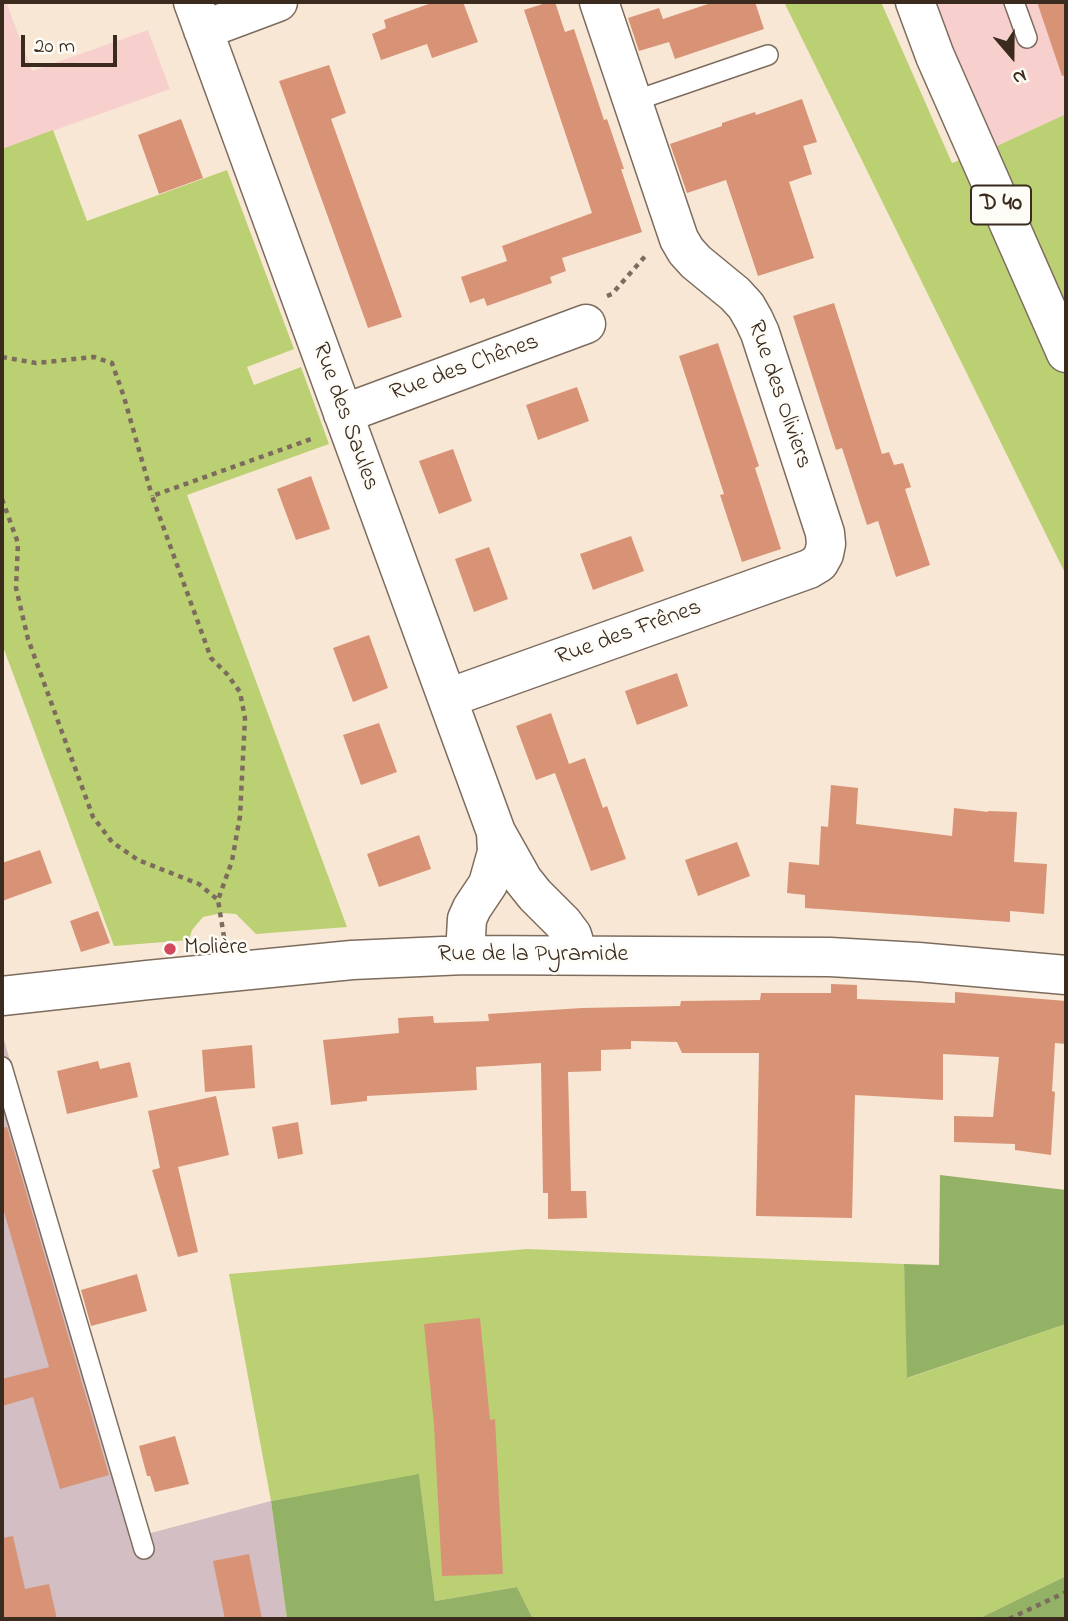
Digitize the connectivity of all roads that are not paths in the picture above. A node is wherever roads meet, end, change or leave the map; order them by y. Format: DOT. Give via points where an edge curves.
graph roads {
  1 [pos="278,2"];
  2 [pos="599,2"];
  3 [pos="902,2"];
  4 [pos="915,2"];
  5 [pos="1014,2"];
  6 [pos="198,16"];
  7 [pos="1027,38"];
  8 [pos="768,55"];
  9 [pos="935,57"];
  10 [pos="634,101"];
  11 [pos="586,324"];
  12 [pos="1066,353"];
  13 [pos="345,420"];
  14 [pos="809,569"];
  15 [pos="448,698"];
  16 [pos="496,832"];
  17 [pos="465,955"];
  18 [pos="578,955"];
  19 [pos="1066,975"];
  20 [pos="2,996"];
  21 [pos="2,1067"];
  22 [pos="144,1549"];
  1 -- 6 [label="street"];
  2 -- 10 [label="street, Rue des Oliviers"];
  3 -- 9 [label="street, D 40"];
  4 -- 9 [label="street, D 40"];
  5 -- 7 [label="lane"];
  6 -- 13 [label="street, Rue des Saules"];
  8 -- 10 [label="lane"];
  9 -- 12 [label="street, D 40"];
  10 -- 14 [label="street, Rue des Oliviers" via="686,251 746,306 760,333 825,533 824,554"];
  11 -- 13 [label="street, Rue des Chênes"];
  13 -- 15 [label="street, Rue des Saules"];
  14 -- 15 [label="street, Rue des Frênes"];
  15 -- 16 [label="street, Rue des Saules"];
  16 -- 17 [label="street, Rue des Saules" via="497,852 488,884 467,919"];
  16 -- 18 [label="street, Rue des Saules" via="523,880 572,935"];
  17 -- 18 [label="street, Rue de la Pyramide"];
  17 -- 20 [label="street, Rue de la Pyramide" via="352,960"];
  18 -- 19 [label="street, Rue de la Pyramide" via="830,957"];
  21 -- 22 [label="lane"];
}
